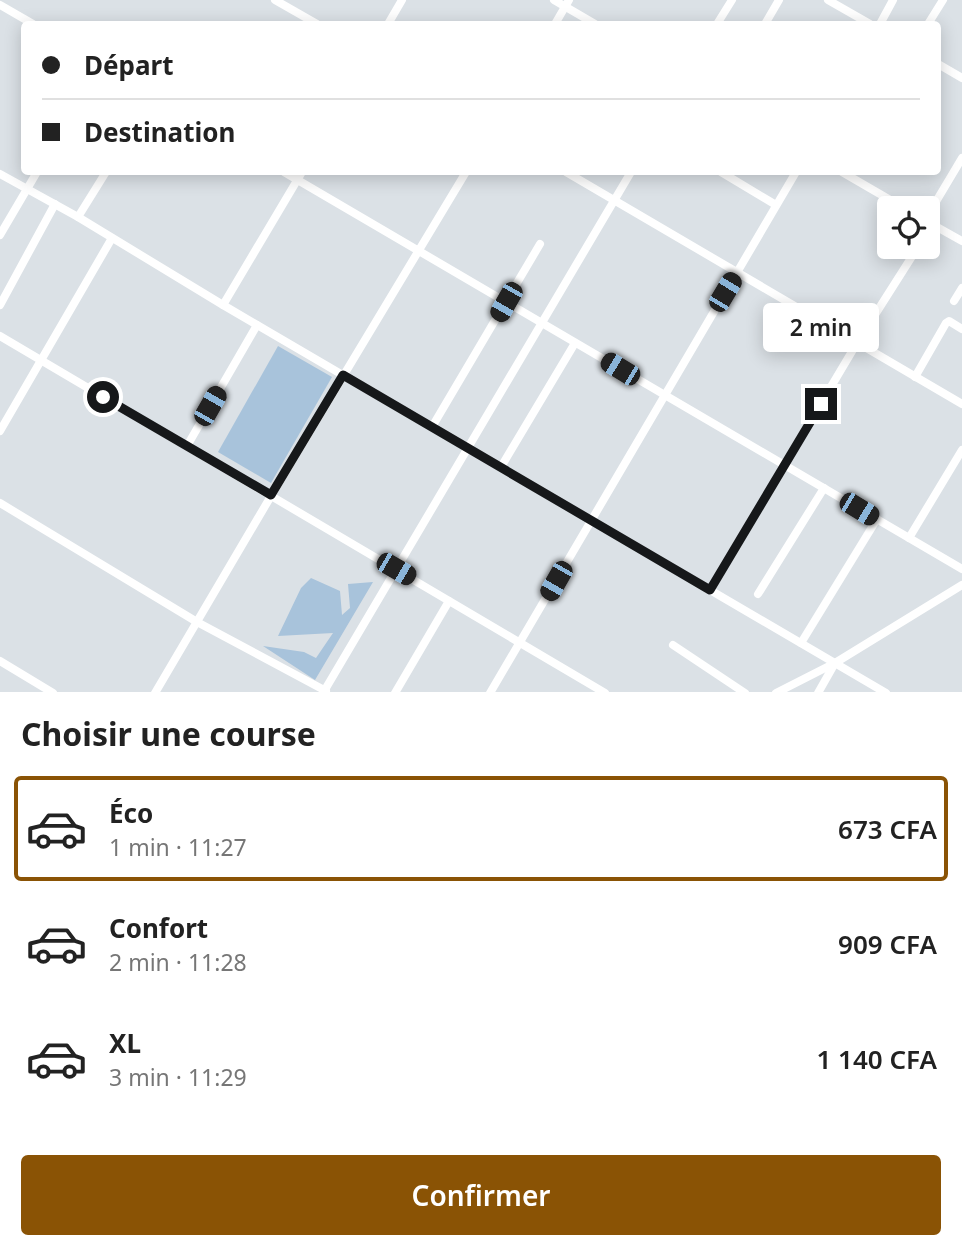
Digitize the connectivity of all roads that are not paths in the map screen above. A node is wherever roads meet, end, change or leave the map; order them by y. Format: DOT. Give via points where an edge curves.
graph roads {
  1 [pos="402,0"];
  2 [pos="554,0"];
  3 [pos="732,0"];
  4 [pos="779,0"];
  5 [pos="828,0"];
  6 [pos="893,0"];
  7 [pos="943,0"];
  8 [pos="281,2"];
  9 [pos="567,3"];
  10 [pos="0,5"];
  11 [pos="28,21"];
  12 [pos="312,21"];
  13 [pos="390,21"];
  14 [pos="557,21"];
  15 [pos="591,21"];
  16 [pos="719,21"];
  17 [pos="767,21"];
  18 [pos="865,21"];
  19 [pos="882,21"];
  20 [pos="930,21"];
  21 [pos="941,66"];
  22 [pos="962,78"];
  23 [pos="962,158"];
  24 [pos="0,174"];
  25 [pos="35,175"];
  26 [pos="104,175"];
  27 [pos="299,175"];
  28 [pos="464,175"];
  29 [pos="571,175"];
  30 [pos="629,175"];
  31 [pos="726,175"];
  32 [pos="794,175"];
  33 [pos="847,175"];
  34 [pos="26,190"];
  35 [pos="883,196"];
  36 [pos="939,196"];
  37 [pos="614,200"];
  38 [pos="55,204"];
  39 [pos="776,205"];
  40 [pos="78,217"];
  41 [pos="940,231"];
  42 [pos="0,235"];
  43 [pos="111,238"];
  44 [pos="962,241"];
  45 [pos="540,244"];
  46 [pos="418,250"];
  47 [pos="910,259"];
  48 [pos="737,272"];
  49 [pos="962,288"];
  50 [pos="954,301"];
  51 [pos="506,302"];
  52 [pos="0,305"];
  53 [pos="223,305"];
  54 [pos="541,323"];
  55 [pos="257,325"];
  56 [pos="962,329"];
  57 [pos="0,336"];
  58 [pos="575,342"];
  59 [pos="857,342"];
  60 [pos="41,360"];
  61 [pos="343,375"];
  62 [pos="915,377"];
  63 [pos="665,395"];
  64 [pos="962,404"];
  65 [pos="432,427"];
  66 [pos="0,431"];
  67 [pos="187,446"];
  68 [pos="467,448"];
  69 [pos="962,450"];
  70 [pos="785,466"];
  71 [pos="500,467"];
  72 [pos="824,488"];
  73 [pos="271,495"];
  74 [pos="0,503"];
  75 [pos="877,519"];
  76 [pos="592,520"];
  77 [pos="909,538"];
  78 [pos="396,569"];
  79 [pos="962,569"];
  80 [pos="962,585"];
  81 [pos="710,590"];
  82 [pos="758,594"];
  83 [pos="449,601"];
  84 [pos="197,622"];
  85 [pos="520,642"];
  86 [pos="801,643"];
  87 [pos="673,645"];
  88 [pos="0,661"];
  89 [pos="835,663"];
  90 [pos="53,692"];
  91 [pos="155,692"];
  92 [pos="325,692"];
  93 [pos="396,692"];
  94 [pos="490,692"];
  95 [pos="605,692"];
  96 [pos="745,692"];
  97 [pos="776,692"];
  98 [pos="818,692"];
  99 [pos="886,692"];
  1 -- 13 [label="street"];
  2 -- 9 [label="street"];
  3 -- 16 [label="street"];
  4 -- 17 [label="street"];
  5 -- 18 [label="street"];
  6 -- 19 [label="street"];
  7 -- 20 [label="street"];
  8 -- 12 [label="street"];
  9 -- 14 [label="street"];
  9 -- 15 [label="street"];
  10 -- 11 [label="street"];
  21 -- 22 [label="street"];
  23 -- 36 [label="street"];
  24 -- 34 [label="street"];
  25 -- 34 [label="street"];
  26 -- 40 [label="street"];
  27 -- 46 [label="street"];
  27 -- 53 [label="street"];
  28 -- 46 [label="street"];
  29 -- 37 [label="street"];
  30 -- 37 [label="street"];
  31 -- 39 [label="street"];
  32 -- 39 [label="street"];
  33 -- 35 [label="street"];
  34 -- 38 [label="street"];
  34 -- 42 [label="street"];
  37 -- 48 [label="street"];
  37 -- 54 [label="street"];
  38 -- 40 [label="street"];
  38 -- 52 [label="street"];
  39 -- 48 [label="street"];
  40 -- 43 [label="street"];
  41 -- 44 [label="street"];
  43 -- 53 [label="street"];
  43 -- 60 [label="street"];
  45 -- 51 [label="street"];
  46 -- 51 [label="street"];
  46 -- 61 [label="street"];
  47 -- 59 [label="street"];
  48 -- 59 [label="street"];
  48 -- 63 [label="street"];
  49 -- 50 [label="street"];
  51 -- 54 [label="street"];
  51 -- 65 [label="street"];
  53 -- 55 [label="street"];
  54 -- 58 [label="street"];
  54 -- 68 [label="street"];
  55 -- 61 [label="street"];
  55 -- 67 [label="street"];
  56 -- 62 [label="street" via="946,323"];
  57 -- 60 [label="street"];
  58 -- 63 [label="street"];
  58 -- 71 [label="street"];
  59 -- 62 [label="street"];
  59 -- 70 [label="street"];
  60 -- 66 [label="street"];
  60 -- 67 [label="street"];
  61 -- 65 [label="street"];
  61 -- 73 [label="street"];
  62 -- 64 [label="street"];
  63 -- 70 [label="street"];
  63 -- 76 [label="street"];
  65 -- 68 [label="street"];
  67 -- 73 [label="street"];
  68 -- 71 [label="street"];
  68 -- 78 [label="street"];
  69 -- 77 [label="street"];
  70 -- 72 [label="street"];
  70 -- 81 [label="street"];
  71 -- 76 [label="street"];
  72 -- 75 [label="street"];
  72 -- 82 [label="street"];
  73 -- 78 [label="street"];
  73 -- 84 [label="street"];
  74 -- 84 [label="street"];
  75 -- 77 [label="street"];
  75 -- 86 [label="street"];
  76 -- 81 [label="street"];
  76 -- 85 [label="street"];
  77 -- 79 [label="street"];
  78 -- 83 [label="street"];
  78 -- 92 [label="street"];
  80 -- 89 [label="street"];
  81 -- 86 [label="street"];
  83 -- 85 [label="street"];
  83 -- 93 [label="street"];
  84 -- 91 [label="street"];
  84 -- 92 [label="street"];
  85 -- 94 [label="street"];
  85 -- 95 [label="street"];
  86 -- 89 [label="street"];
  87 -- 96 [label="street"];
  88 -- 90 [label="street"];
  89 -- 97 [label="street"];
  89 -- 98 [label="street"];
  89 -- 99 [label="street"];
}
